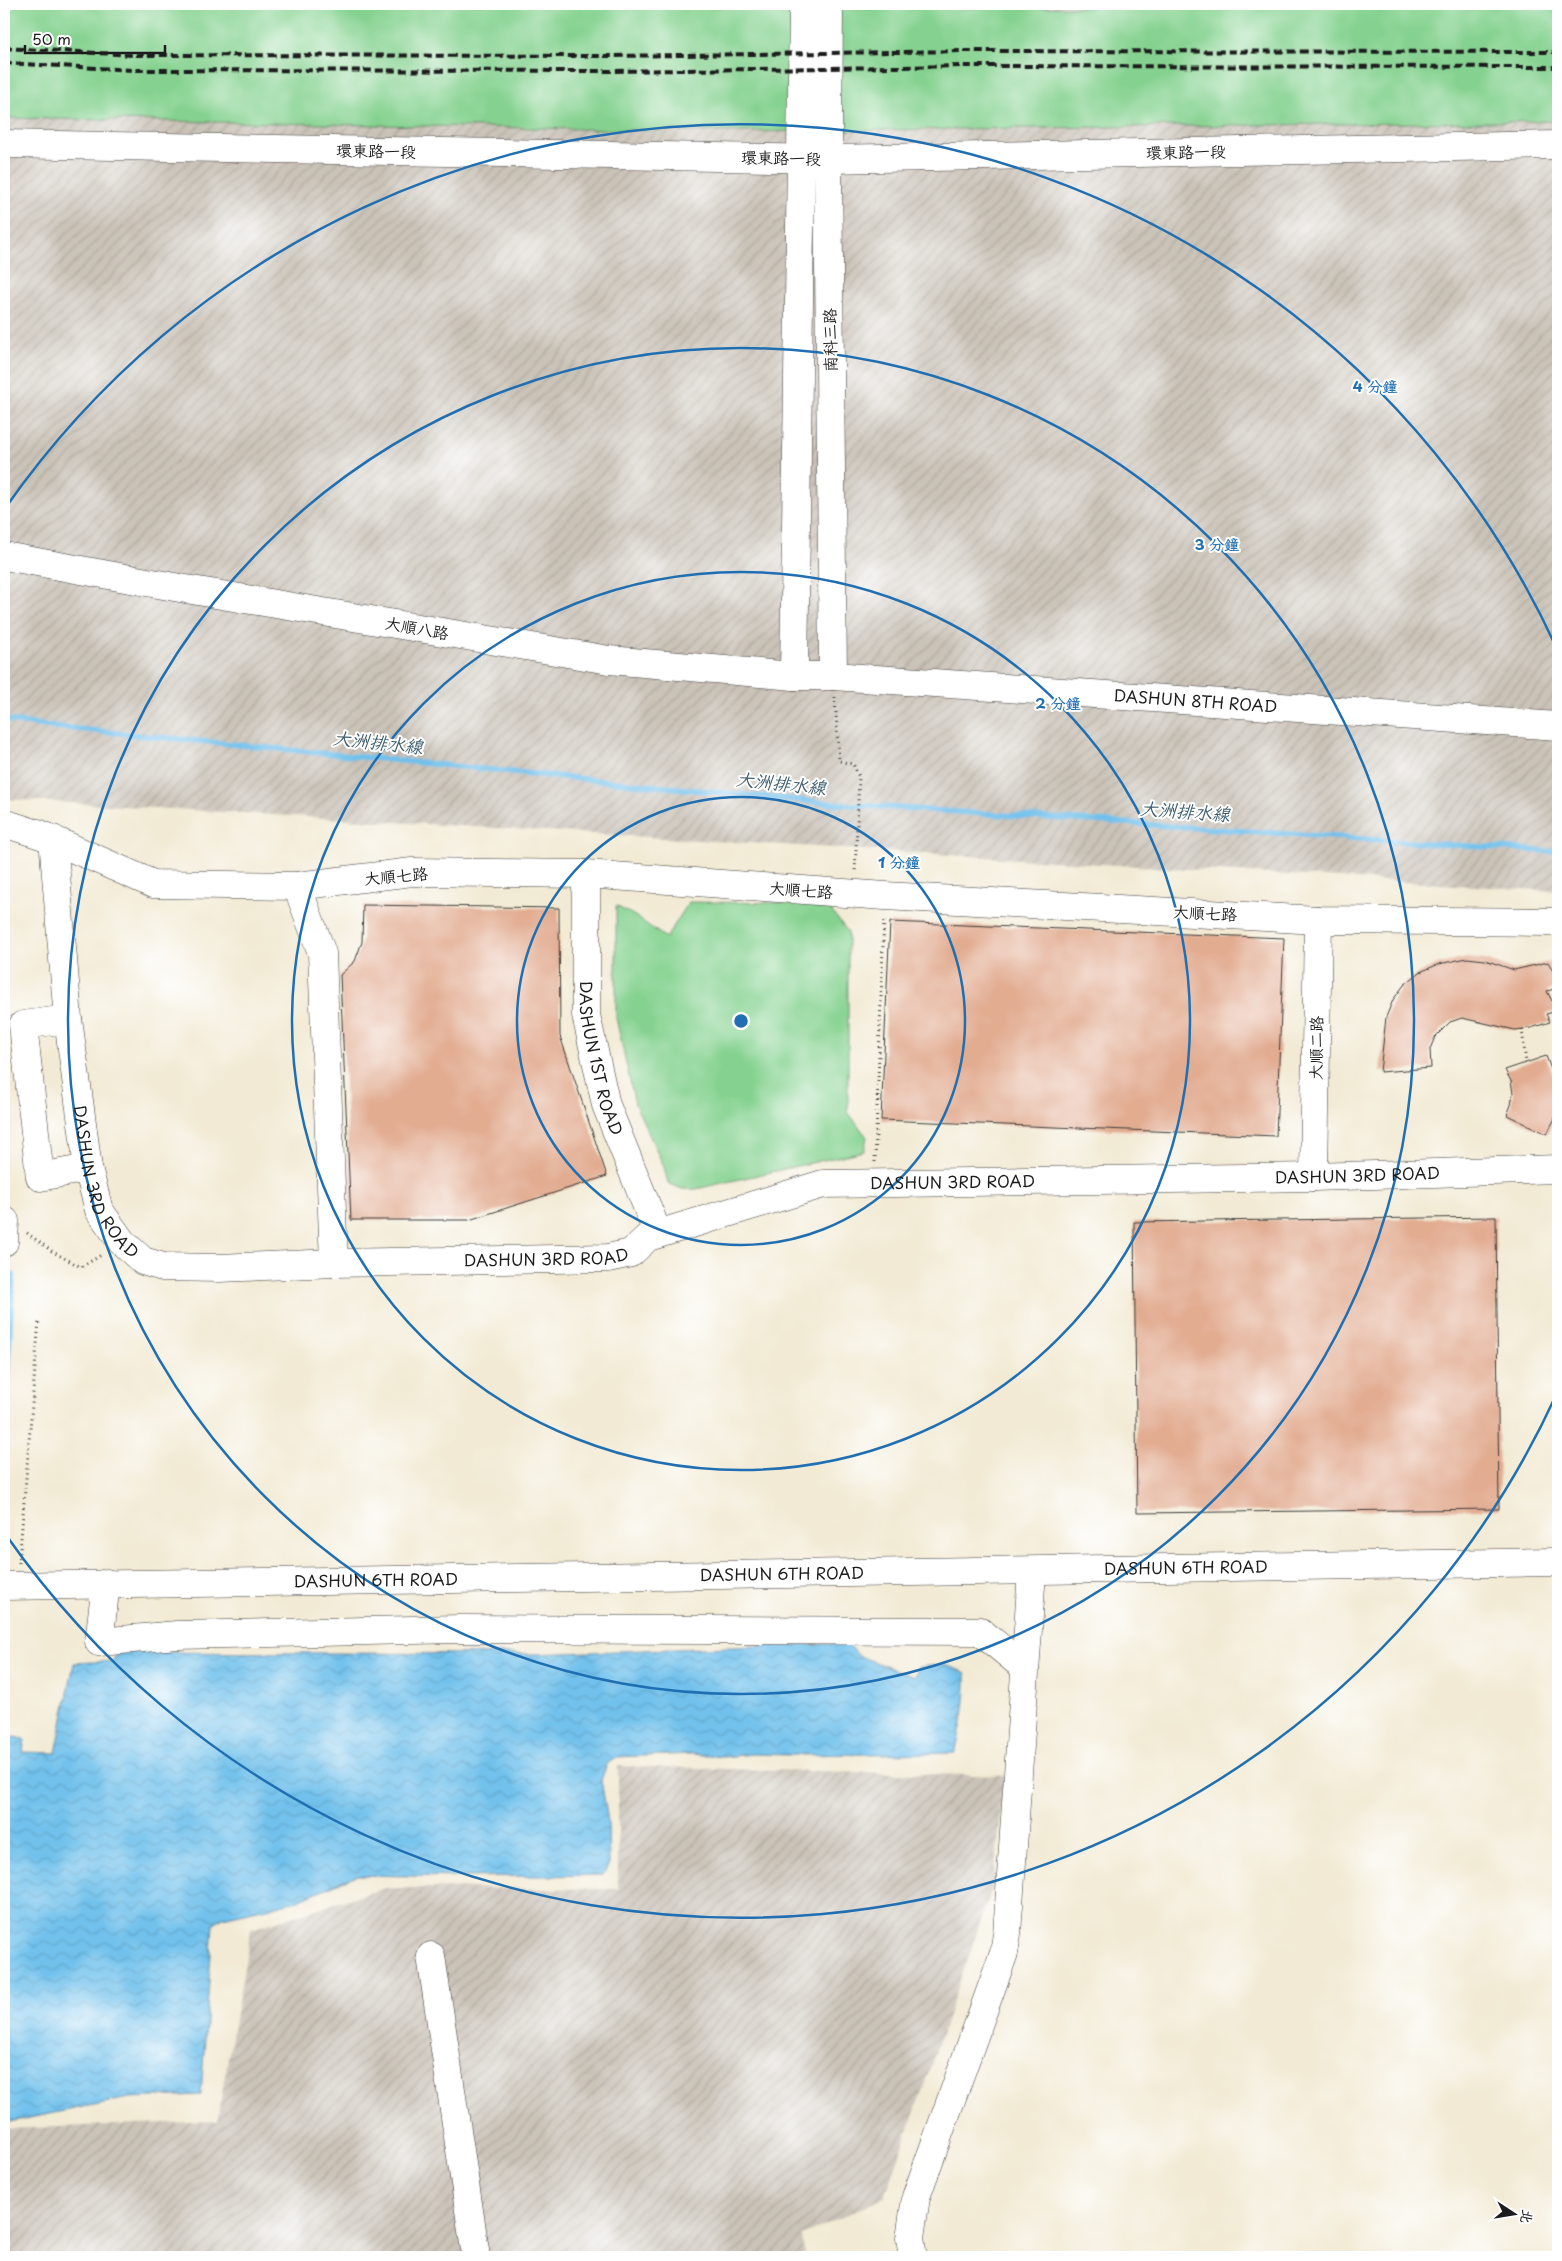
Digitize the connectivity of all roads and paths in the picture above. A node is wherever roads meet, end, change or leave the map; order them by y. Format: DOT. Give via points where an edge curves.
graph roads {
  1 [pos="803,4"];
  2 [pos="829,4"];
  3 [pos="4,144"];
  4 [pos="1558,145"];
  5 [pos="800,159"];
  6 [pos="828,159"];
  7 [pos="4,556"];
  8 [pos="794,676"];
  9 [pos="833,676"];
  10 [pos="1558,726"];
  11 [pos="4,822"];
  12 [pos="53,839"];
  13 [pos="586,874"];
  14 [pos="855,874"];
  15 [pos="297,886"];
  16 [pos="885,896"];
  17 [pos="1318,920"];
  18 [pos="1558,922"];
  19 [pos="68,1019"];
  20 [pos="1522,1029"];
  21 [pos="1526,1063"];
  22 [pos="88,1168"];
  23 [pos="1558,1170"];
  24 [pos="1314,1177"];
  25 [pos="875,1183"];
  26 [pos="4,1231"];
  27 [pos="658,1234"];
  28 [pos="122,1242"];
  29 [pos="334,1263"];
  30 [pos="39,1320"];
  31 [pos="1558,1562"];
  32 [pos="1032,1571"];
  33 [pos="106,1583"];
  34 [pos="11,1586"];
  35 [pos="1025,1668"];
  36 [pos="431,1956"];
  37 [pos="476,2257"];
  38 [pos="913,2257"];
  1 -- 5 [label="street, 南科三路"];
  2 -- 6 [label="street, 南科三路"];
  3 -- 5 [label="street, 環東路一段"];
  4 -- 6 [label="street, 環東路一段"];
  5 -- 6 [label="street, 環東路一段"];
  5 -- 8 [label="street, 南科三路"];
  6 -- 9 [label="street, 南科三路"];
  7 -- 8 [label="street, 大順八路" via="608,660"];
  8 -- 9 [label="street, 大順八路"];
  9 -- 10 [label="street, DASHUN 8TH ROAD"];
  9 -- 14 [label="path" via="839,761 853,764 859,777"];
  11 -- 12 [label="street, 大順七路"];
  12 -- 15 [label="street, 大順七路" via="154,884"];
  12 -- 19 [label="street, DASHUN 3RD ROAD"];
  13 -- 15 [label="street, 大順七路" via="412,872"];
  13 -- 16 [label="street, 大順七路"];
  13 -- 27 [label="street, DASHUN 1ST ROAD" via="586,1015 606,1105"];
  15 -- 29 [label="street" via="322,953"];
  16 -- 17 [label="street, 大順七路"];
  16 -- 25 [label="path"];
  17 -- 18 [label="street, 大順七路"];
  17 -- 24 [label="street, 大順二路"];
  19 -- 22 [label="street, DASHUN 3RD ROAD"];
  19 -- 22 [label="street" via="22,1025 40,1177"];
  20 -- 21 [label="path"];
  22 -- 28 [label="street, DASHUN 3RD ROAD" via="99,1210"];
  23 -- 24 [label="street, DASHUN 3RD ROAD"];
  24 -- 25 [label="street, DASHUN 3RD ROAD"];
  25 -- 27 [label="street, DASHUN 3RD ROAD" via="823,1184"];
  26 -- 28 [label="path" via="15,1222 53,1252 82,1267"];
  27 -- 29 [label="street, DASHUN 3RD ROAD" via="648,1237 631,1253 608,1258"];
  28 -- 29 [label="street, DASHUN 3RD ROAD" via="143,1261 163,1267"];
  30 -- 34 [label="path"];
  31 -- 32 [label="street, DASHUN 6TH ROAD"];
  32 -- 33 [label="street, DASHUN 6TH ROAD"];
  32 -- 35 [label="street"];
  33 -- 34 [label="street, DASHUN 6TH ROAD"];
  33 -- 35 [label="street" via="100,1642 177,1636 450,1629 980,1631"];
  35 -- 38 [label="street" via="1004,1953 916,2197 910,2238"];
  36 -- 37 [label="street"];
}
